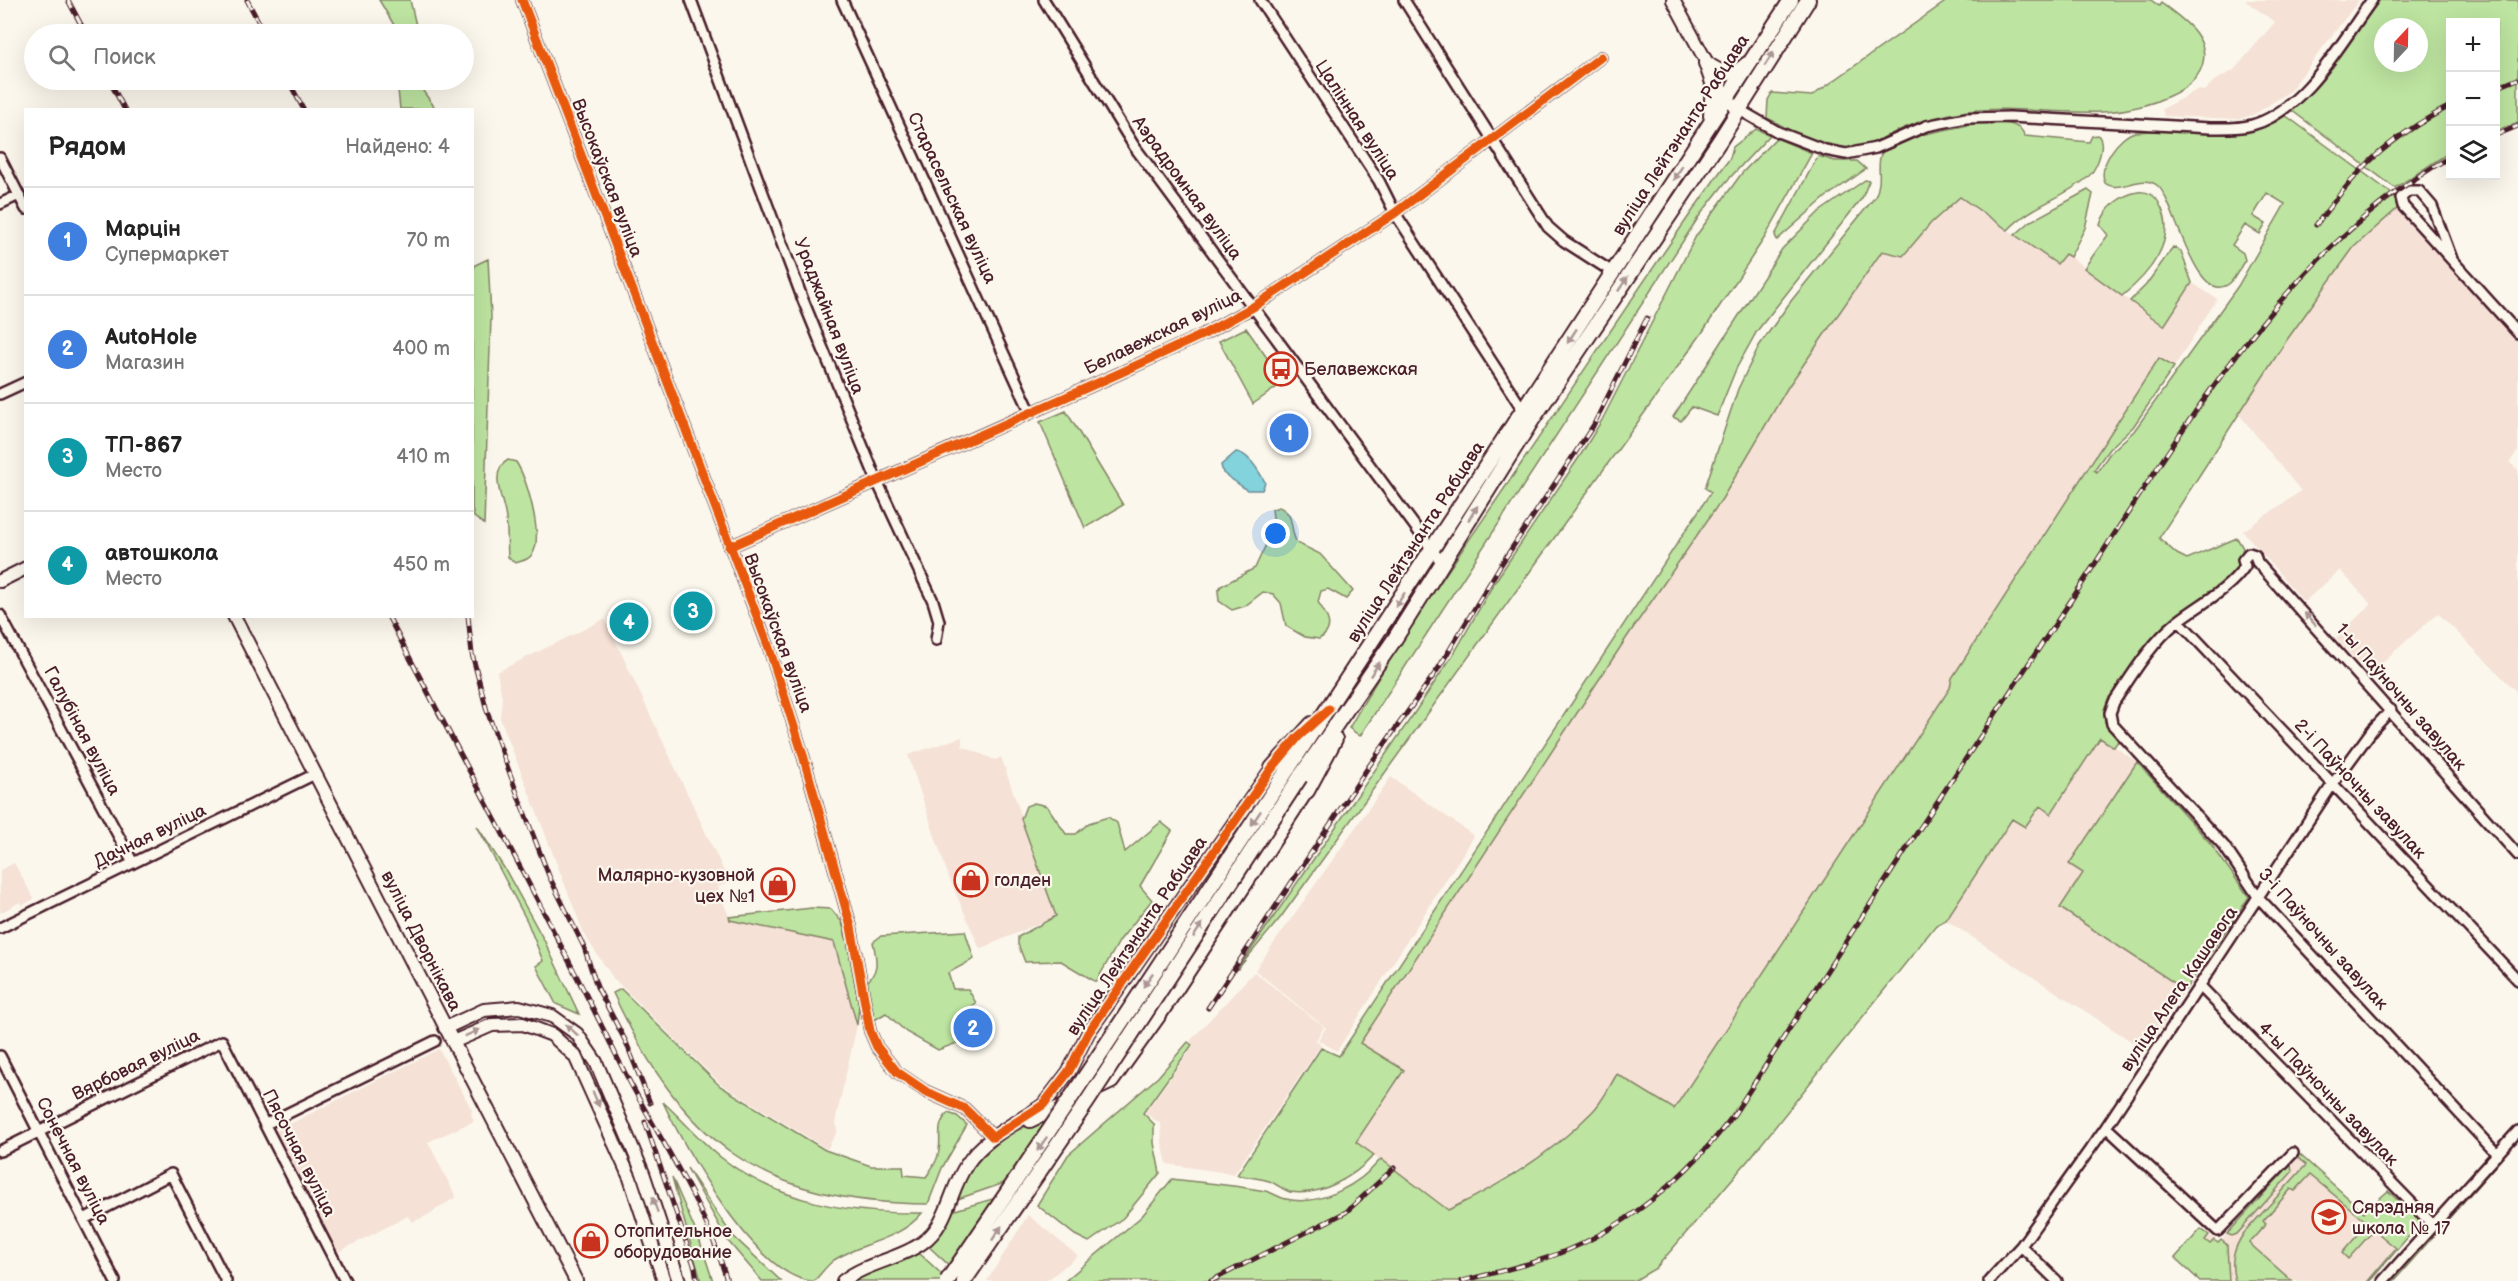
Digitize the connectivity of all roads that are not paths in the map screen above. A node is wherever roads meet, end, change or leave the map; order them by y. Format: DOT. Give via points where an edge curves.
graph roads {
  1 [pos="522,0"];
  2 [pos="691,0"];
  3 [pos="842,0"];
  4 [pos="1044,0"];
  5 [pos="1260,0"];
  6 [pos="1404,0"];
  7 [pos="1673,0"];
  8 [pos="1791,0"];
  9 [pos="1808,0"];
  10 [pos="2372,0"];
  11 [pos="1601,57"];
  12 [pos="1750,61"];
  13 [pos="1706,63"];
  14 [pos="1726,98"];
  15 [pos="1738,109"];
  16 [pos="1710,123"];
  17 [pos="1493,140"];
  18 [pos="0,158"];
  19 [pos="19,195"];
  20 [pos="0,204"];
  21 [pos="24,205"];
  22 [pos="1395,213"];
  23 [pos="2452,259"];
  24 [pos="1614,273"];
  25 [pos="1253,308"];
  26 [pos="2518,333"];
  27 [pos="24,383"];
  28 [pos="0,394"];
  29 [pos="1523,410"];
  30 [pos="1030,411"];
  31 [pos="877,482"];
  32 [pos="729,547"];
  33 [pos="1432,551"];
  34 [pos="1442,563"];
  35 [pos="24,569"];
  36 [pos="0,581"];
  37 [pos="0,615"];
  38 [pos="235,618"];
  39 [pos="2179,621"];
  40 [pos="936,640"];
  41 [pos="1355,699"];
  42 [pos="1329,709"];
  43 [pos="2391,710"];
  44 [pos="1272,768"];
  45 [pos="1294,773"];
  46 [pos="315,774"];
  47 [pos="2332,785"];
  48 [pos="1307,791"];
  49 [pos="2518,855"];
  50 [pos="133,863"];
  51 [pos="2259,898"];
  52 [pos="0,928"];
  53 [pos="2518,980"];
  54 [pos="1124,984"];
  55 [pos="2200,986"];
  56 [pos="1162,1012"];
  57 [pos="445,1028"];
  58 [pos="1088,1033"];
  59 [pos="222,1041"];
  60 [pos="435,1041"];
  61 [pos="453,1042"];
  62 [pos="0,1056"];
  63 [pos="1130,1060"];
  64 [pos="266,1124"];
  65 [pos="2106,1127"];
  66 [pos="40,1131"];
  67 [pos="2518,1131"];
  68 [pos="993,1137"];
  69 [pos="0,1151"];
  70 [pos="2293,1153"];
  71 [pos="2497,1154"];
  72 [pos="84,1219"];
  73 [pos="2433,1225"];
  74 [pos="2021,1246"];
  75 [pos="115,1281"];
  76 [pos="226,1281"];
  77 [pos="345,1281"];
  78 [pos="576,1281"];
  79 [pos="664,1281"];
  80 [pos="678,1281"];
  81 [pos="843,1281"];
  82 [pos="947,1281"];
  83 [pos="964,1281"];
  84 [pos="1989,1281"];
  85 [pos="2057,1281"];
  86 [pos="2383,1281"];
  1 -- 32 [label="street, Высокаўская вуліца"];
  2 -- 31 [label="street, Ураджайная вуліца" via="803,300"];
  3 -- 30 [label="street, Старасельская вуліца"];
  4 -- 25 [label="street, Аэрадромная вуліца" via="1128,137"];
  5 -- 22 [label="street, Цалінная вуліца" via="1379,181"];
  6 -- 17 [label="street"];
  7 -- 13 [label="main road"];
  8 -- 12 [label="highway, вуліца Лейтэнанта Рабцава"];
  15 -- 9 [label="highway, вуліца Лейтэнанта Рабцава, one-way"];
  10 -- 15 [label="street, вуліца Лейтэнанта Рабцава" via="2294,100 2263,121 2240,127 1966,118 1926,126 1876,148 1846,154 1778,132"];
  11 -- 17 [label="street, Белавежская вуліца"];
  12 -- 13 [label="highway" via="1740,70 1728,73 1716,71"];
  12 -- 14 [label="highway, вуліца Лейтэнанта Рабцава"];
  13 -- 14 [label="main road"];
  13 -- 16 [label="highway" via="1714,90"];
  14 -- 15 [label="main road"];
  14 -- 16 [label="highway, вуліца Лейтэнанта Рабцава"];
  34 -- 15 [label="highway, вуліца Лейтэнанта Рабцава, one-way"];
  16 -- 24 [label="highway, вуліца Лейтэнанта Рабцава, one-way"];
  17 -- 22 [label="street, Белавежская вуліца"];
  17 -- 24 [label="street" via="1548,226"];
  18 -- 19 [label="street"];
  19 -- 20 [label="street"];
  19 -- 21 [label="street"];
  22 -- 25 [label="street, Белавежская вуліца"];
  22 -- 29 [label="street, Цалінная вуліца"];
  23 -- 23 [label="street" via="2432,206 2419,191 2408,191 2401,203"];
  23 -- 26 [label="street"];
  24 -- 29 [label="highway, вуліца Лейтэнанта Рабцава, one-way"];
  25 -- 30 [label="street, Белавежская вуліца" via="1186,343"];
  25 -- 33 [label="street, Аэрадромная вуліца"];
  27 -- 28 [label="street"];
  29 -- 33 [label="highway, вуліца Лейтэнанта Рабцава"];
  30 -- 31 [label="street, Белавежская вуліца"];
  31 -- 32 [label="street, Белавежская вуліца"];
  31 -- 40 [label="street, Ураджайная вуліца" via="933,601 939,621"];
  32 -- 68 [label="street, Высокаўская вуліца" via="769,648 803,755 851,927 870,1031 877,1047 897,1072 965,1109"];
  33 -- 34 [label="street, Аэрадромная вуліца"];
  33 -- 42 [label="highway, вуліца Лейтэнанта Рабцава, one-way"];
  41 -- 34 [label="highway, вуліца Лейтэнанта Рабцава, one-way"];
  35 -- 36 [label="main road"];
  37 -- 50 [label="street, Галубіная вуліца"];
  38 -- 46 [label="main road, вуліца Дворнікава"];
  43 -- 39 [label="street, 1-ы Паўночны завулак, one-way" via="2257,562 2255,555 2248,553 2242,560 2246,566 2229,587"];
  39 -- 47 [label="street, 2-і Паўночны завулак"];
  39 -- 51 [label="street, 3-і Паўночны завулак" via="2149,653 2110,713 2116,730 2224,846"];
  41 -- 45 [label="highway, вуліца Лейтэнанта Рабцава"];
  41 -- 48 [label="highway"];
  42 -- 44 [label="highway"];
  42 -- 45 [label="highway, вуліца Лейтэнанта Рабцава"];
  43 -- 47 [label="street, вуліца Алега Кашавога"];
  43 -- 49 [label="street, 1-ы Паўночны завулак"];
  44 -- 54 [label="main road, вуліца Лейтэнанта Рабцава"];
  45 -- 82 [label="highway, вуліца Лейтэнанта Рабцава, one-way, bridge" via="1123,1018 1076,1094"];
  83 -- 45 [label="highway, вуліца Лейтэнанта Рабцава, one-way, bridge" via="1087,1102"];
  46 -- 50 [label="street, Дачная вуліца"];
  46 -- 57 [label="main road, вуліца Дворнікава"];
  47 -- 51 [label="street, вуліца Алега Кашавога"];
  47 -- 53 [label="street, 2-і Паўночны завулак"];
  48 -- 56 [label="main road"];
  50 -- 52 [label="street, Дачная вуліца"];
  51 -- 55 [label="street, вуліца Алега Кашавога"];
  51 -- 71 [label="street, 3-і Паўночны завулак"];
  54 -- 56 [label="main road" via="1121,1001 1132,1015 1145,1020"];
  54 -- 58 [label="main road, вуліца Лейтэнанта Рабцава"];
  55 -- 65 [label="street, вуліца Алега Кашавога"];
  55 -- 73 [label="street, 4-ы Паўночны завулак"];
  56 -- 63 [label="main road"];
  57 -- 61 [label="main road, вуліца Дворнікава"];
  80 -- 57 [label="main road, one-way" via="643,1173 588,1047 566,1024 537,1010 519,1007 484,1010"];
  58 -- 63 [label="main road" via="1106,1023 1116,1025 1132,1043"];
  58 -- 68 [label="main road, вуліца Лейтэнанта Рабцава" via="1069,1071 1043,1105"];
  59 -- 64 [label="street, Пясочная вуліца"];
  59 -- 66 [label="street, Вярбовая вуліца"];
  60 -- 64 [label="street"];
  61 -- 78 [label="main road, вуліца Дворнікава"];
  61 -- 79 [label="main road, one-way" via="509,1022 552,1035 575,1056 630,1178"];
  62 -- 66 [label="street, Сонечная вуліца"];
  63 -- 68 [label="main road" via="1112,1082"];
  64 -- 77 [label="street, Пясочная вуліца"];
  65 -- 70 [label="street" via="2218,1231"];
  65 -- 74 [label="street, вуліца Алега Кашавога"];
  66 -- 69 [label="street, Вярбовая вуліца"];
  66 -- 72 [label="street, Сонечная вуліца"];
  67 -- 71 [label="street"];
  68 -- 81 [label="main road" via="966,1164 940,1223 921,1244 858,1270"];
  71 -- 73 [label="street"];
  72 -- 75 [label="street, Сонечная вуліца"];
  72 -- 76 [label="street" via="171,1174"];
  73 -- 86 [label="street"];
  74 -- 84 [label="street, вуліца Алега Кашавога"];
  74 -- 85 [label="street"];
}
